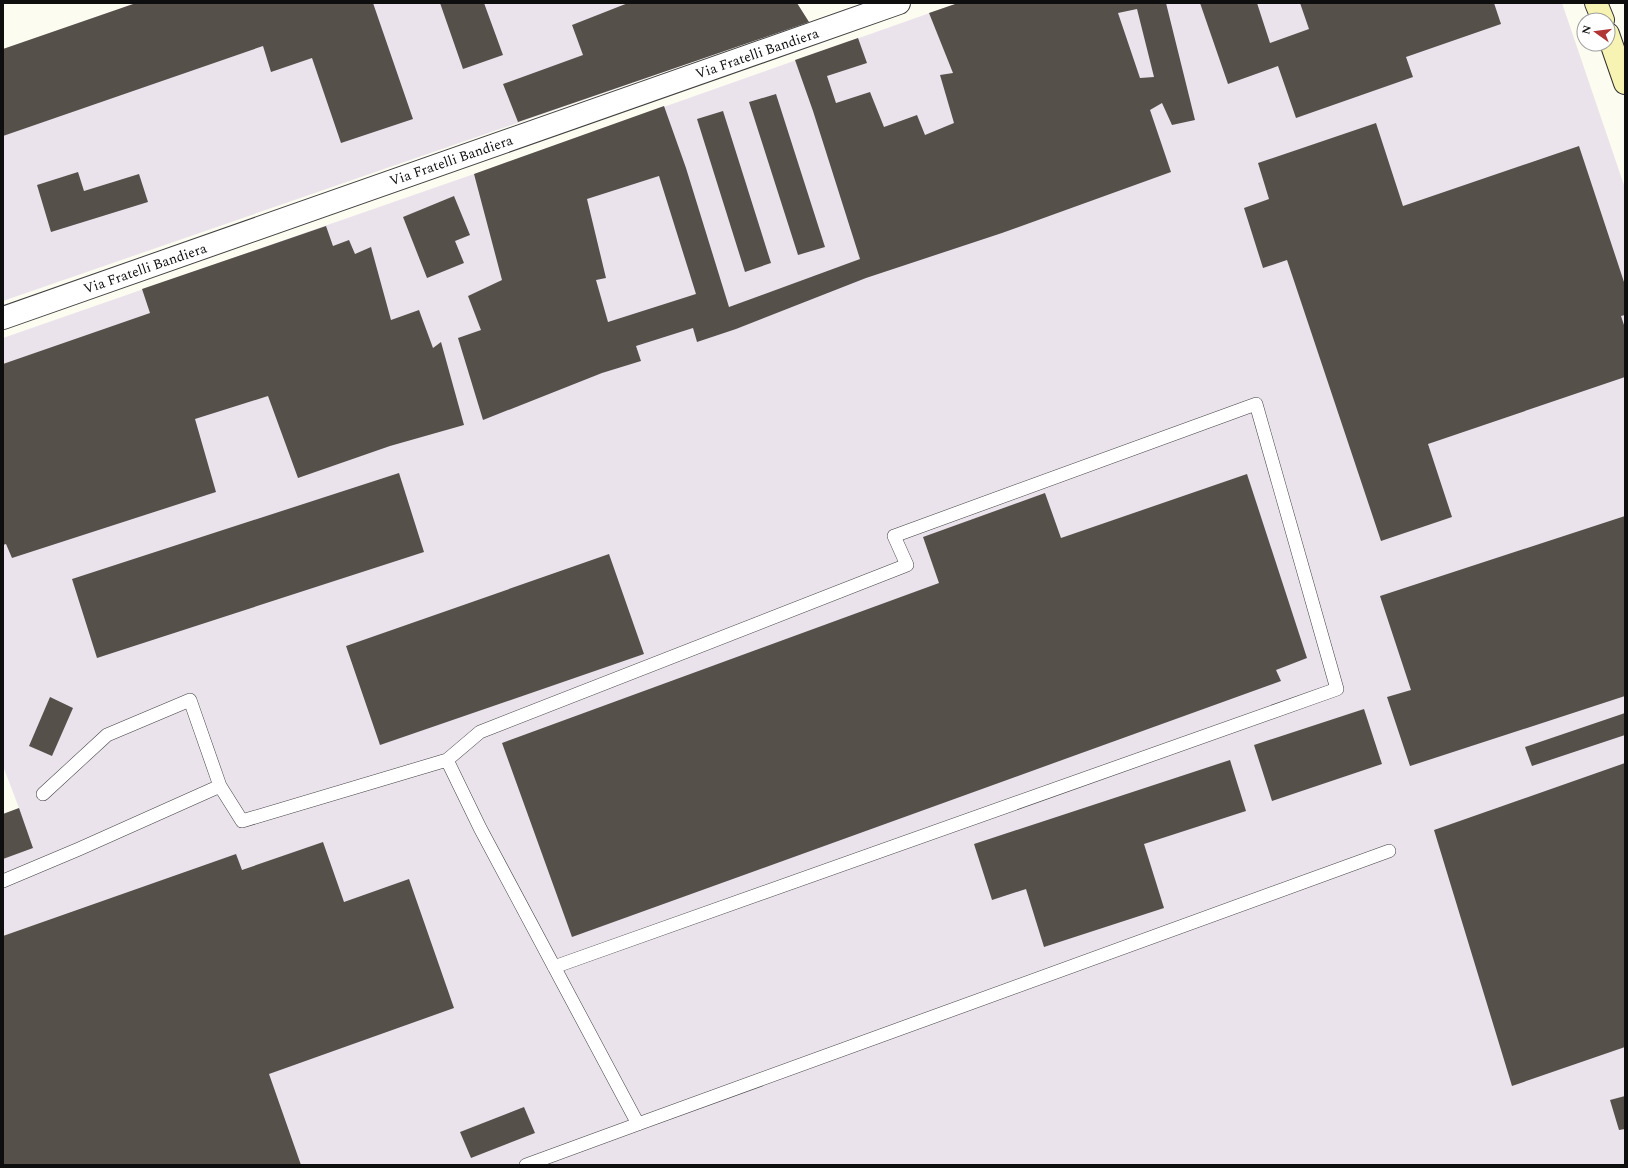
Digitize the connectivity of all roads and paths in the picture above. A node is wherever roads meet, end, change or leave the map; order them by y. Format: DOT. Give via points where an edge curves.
graph roads {
  1 [pos="899,3"];
  2 [pos="1614,52"];
  3 [pos="1625,82"];
  4 [pos="3,318"];
  5 [pos="447,760"];
  6 [pos="220,786"];
  7 [pos="43,794"];
  8 [pos="1389,851"];
  9 [pos="3,881"];
  10 [pos="554,967"];
  11 [pos="638,1124"];
  12 [pos="526,1165"];
  1 -- 4 [label="street, Via Fratelli Bandiera"];
  2 -- 3 [label="street"];
  5 -- 6 [label="lane" via="242,821"];
  5 -- 10 [label="lane"];
  5 -- 10 [label="lane" via="480,732 907,565 894,536 1256,404 1337,689"];
  6 -- 7 [label="lane" via="190,700 107,735"];
  6 -- 9 [label="lane"];
  8 -- 11 [label="lane"];
  10 -- 11 [label="lane"];
  11 -- 12 [label="lane"];
}
